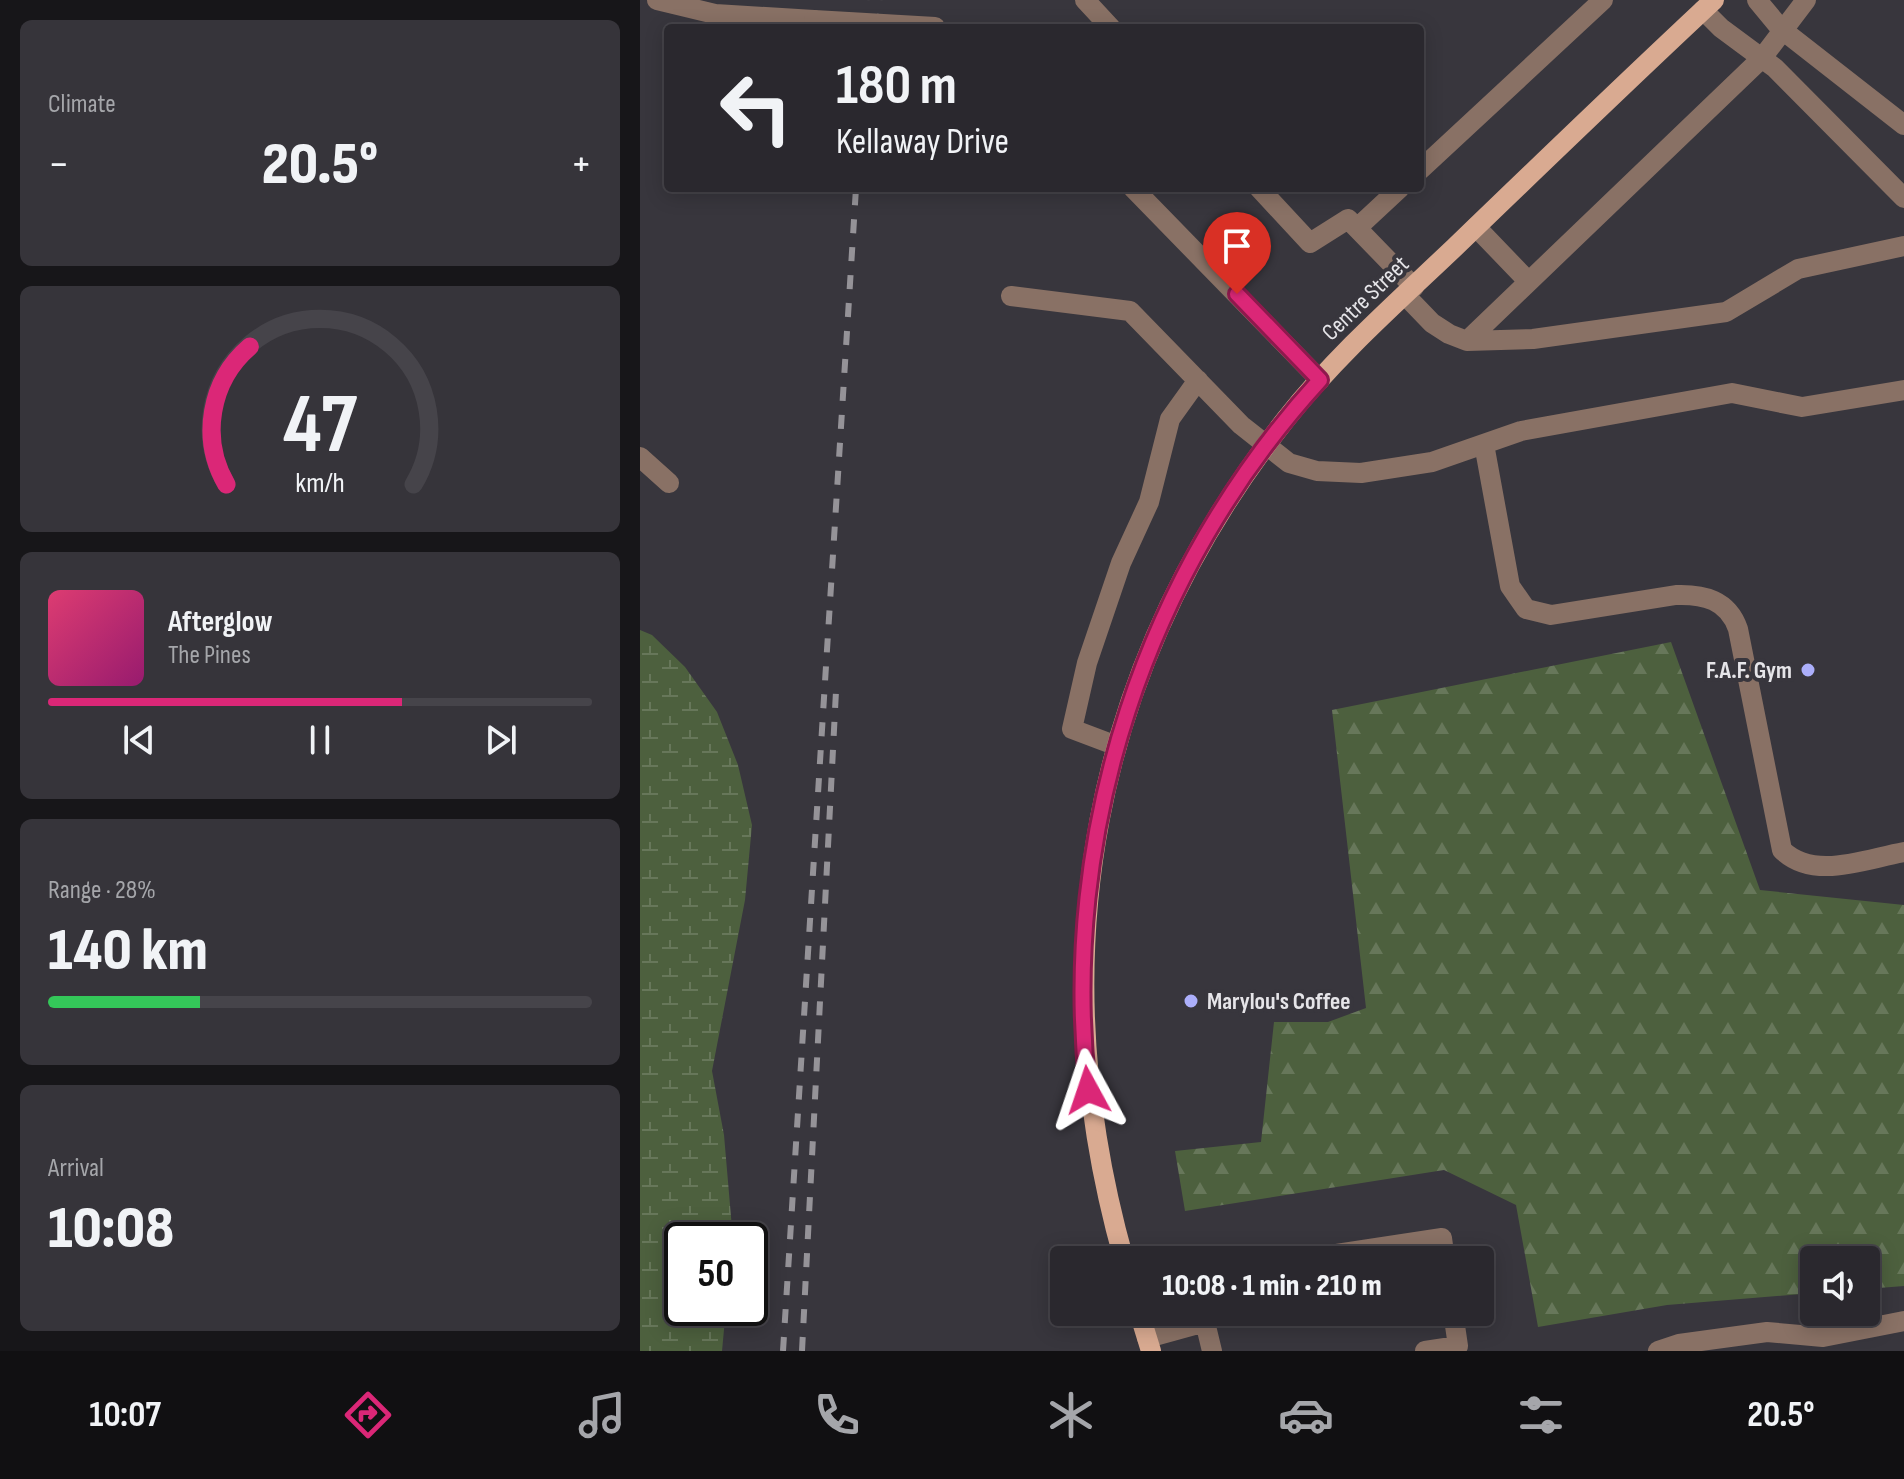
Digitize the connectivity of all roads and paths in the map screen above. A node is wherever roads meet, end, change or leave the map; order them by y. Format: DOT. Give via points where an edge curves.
graph roads {
  1 [pos="657,0"];
  2 [pos="1085,0"];
  3 [pos="1603,0"];
  4 [pos="1757,0"];
  5 [pos="1806,0"];
  6 [pos="1708,5"];
  7 [pos="883,24"];
  8 [pos="1107,24"];
  9 [pos="1781,29"];
  10 [pos="1762,58"];
  11 [pos="1904,125"];
  12 [pos="1424,166"];
  13 [pos="1137,192"];
  14 [pos="1263,192"];
  15 [pos="1396,192"];
  16 [pos="1904,198"];
  17 [pos="1476,227"];
  18 [pos="1357,228"];
  19 [pos="1904,246"];
  20 [pos="1528,281"];
  21 [pos="1409,291"];
  22 [pos="1011,296"];
  23 [pos="1467,341"];
  24 [pos="1198,380"];
  25 [pos="1320,380"];
  26 [pos="1904,390"];
  27 [pos="1484,444"];
  28 [pos="1266,445"];
  29 [pos="640,457"];
  30 [pos="669,483"];
  31 [pos="1117,746"];
  32 [pos="1904,852"];
  33 [pos="1121,1246"];
  34 [pos="1389,1246"];
  35 [pos="1443,1246"];
  36 [pos="1904,1321"];
  37 [pos="1186,1326"];
  38 [pos="1207,1326"];
  39 [pos="1455,1326"];
  40 [pos="1149,1344"];
  41 [pos="1824,1344"];
  42 [pos="1212,1351"];
  43 [pos="1425,1351"];
  44 [pos="1658,1351"];
  1 -- 7 [label="street, bridge" via="715,14"];
  2 -- 8 [label="street"];
  3 -- 12 [label="street"];
  4 -- 9 [label="street"];
  5 -- 9 [label="street"];
  6 -- 10 [label="street" via="1721,28"];
  6 -- 17 [label="main road, Centre Street"];
  9 -- 10 [label="street"];
  9 -- 11 [label="street"];
  10 -- 16 [label="street"];
  10 -- 20 [label="street"];
  13 -- 25 [label="street"];
  14 -- 18 [label="street" via="1310,243 1348,219"];
  15 -- 18 [label="street"];
  17 -- 20 [label="street"];
  17 -- 21 [label="main road, Centre Street"];
  18 -- 21 [label="street"];
  19 -- 23 [label="street" via="1798,269 1726,312 1533,339"];
  20 -- 23 [label="street"];
  21 -- 23 [label="street" via="1432,323"];
  21 -- 25 [label="main road, Centre Street"];
  22 -- 24 [label="street" via="1130,311"];
  24 -- 28 [label="street"];
  24 -- 31 [label="street" via="1170,419 1149,502 1121,563 1087,663 1072,729"];
  25 -- 28 [label="main road, Centre Street"];
  26 -- 27 [label="street" via="1802,407 1732,393 1521,431"];
  27 -- 28 [label="street" via="1432,462 1361,473 1303,468"];
  27 -- 32 [label="street" via="1510,586 1526,609 1551,615 1693,594 1720,603 1738,629 1782,850 1793,861 1822,867"];
  28 -- 31 [label="main road, Centre Street" via="1218,514 1179,584 1137,681"];
  29 -- 30 [label="street"];
  31 -- 33 [label="main road, Centre Street" via="1089,887 1083,1009 1096,1147"];
  34 -- 35 [label="street" via="1442,1238"];
  36 -- 41 [label="street"];
  37 -- 40 [label="street"];
  38 -- 42 [label="street"];
  39 -- 43 [label="street" via="1458,1346"];
  41 -- 44 [label="street" via="1767,1332"];
}
